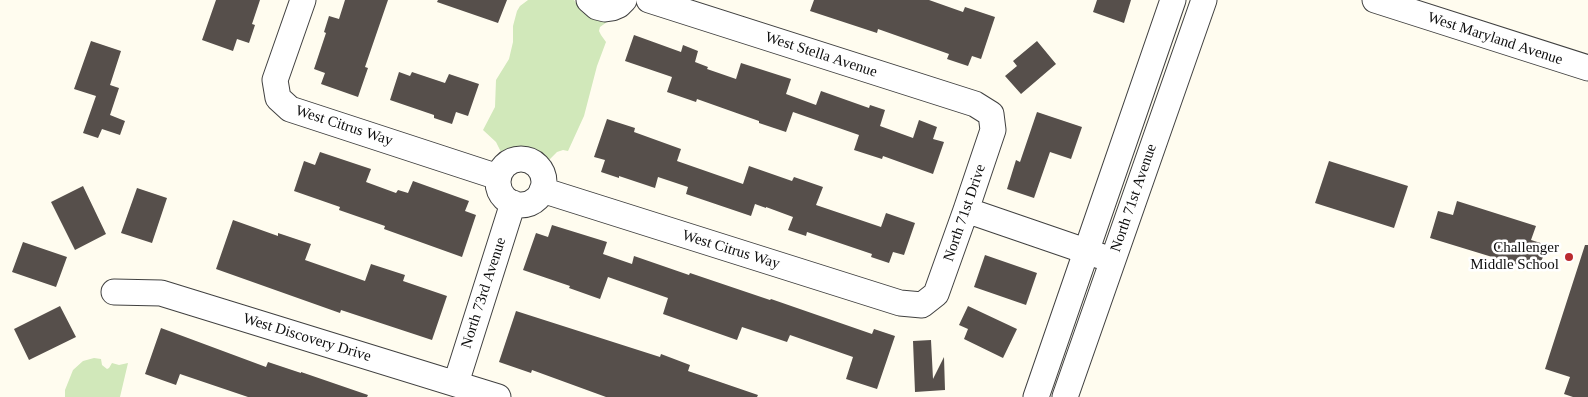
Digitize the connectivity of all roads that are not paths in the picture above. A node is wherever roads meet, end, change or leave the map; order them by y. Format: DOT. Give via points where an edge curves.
graph roads {
  1 [pos="303,0"];
  2 [pos="589,0"];
  3 [pos="624,0"];
  4 [pos="650,0"];
  5 [pos="1173,0"];
  6 [pos="1204,0"];
  7 [pos="1374,0"];
  8 [pos="1588,68"];
  9 [pos="991,114"];
  10 [pos="498,177"];
  11 [pos="542,190"];
  12 [pos="513,203"];
  13 [pos="966,210"];
  14 [pos="1086,252"];
  15 [pos="1112,260"];
  16 [pos="114,292"];
  17 [pos="922,305"];
  18 [pos="456,383"];
  19 [pos="498,397"];
  20 [pos="1036,397"];
  21 [pos="1065,397"];
  1 -- 10 [label="street, West Citrus Way" via="275,80 278,98 290,108"];
  2 -- 3 [label="street" via="605,9"];
  4 -- 9 [label="street, West Stella Avenue" via="976,104"];
  5 -- 14 [label="street, North 71st Avenue"];
  6 -- 15 [label="street, North 71st Avenue"];
  7 -- 8 [label="street, West Maryland Avenue"];
  9 -- 13 [label="street, North 71st Drive" via="993,130"];
  10 -- 11 [label="street" via="511,161 531,162 543,177"];
  10 -- 12 [label="street" via="499,190"];
  11 -- 12 [label="street" via="533,201"];
  11 -- 17 [label="street, West Citrus Way" via="900,303"];
  12 -- 18 [label="street, North 73rd Avenue"];
  13 -- 14 [label="street"];
  13 -- 17 [label="street, North 71st Drive" via="936,294"];
  14 -- 15 [label="street"];
  14 -- 20 [label="street, North 71st Avenue"];
  15 -- 21 [label="street, North 71st Avenue"];
  16 -- 18 [label="street, West Discovery Drive" via="162,293"];
  18 -- 19 [label="street, West Discovery Drive"];
}
